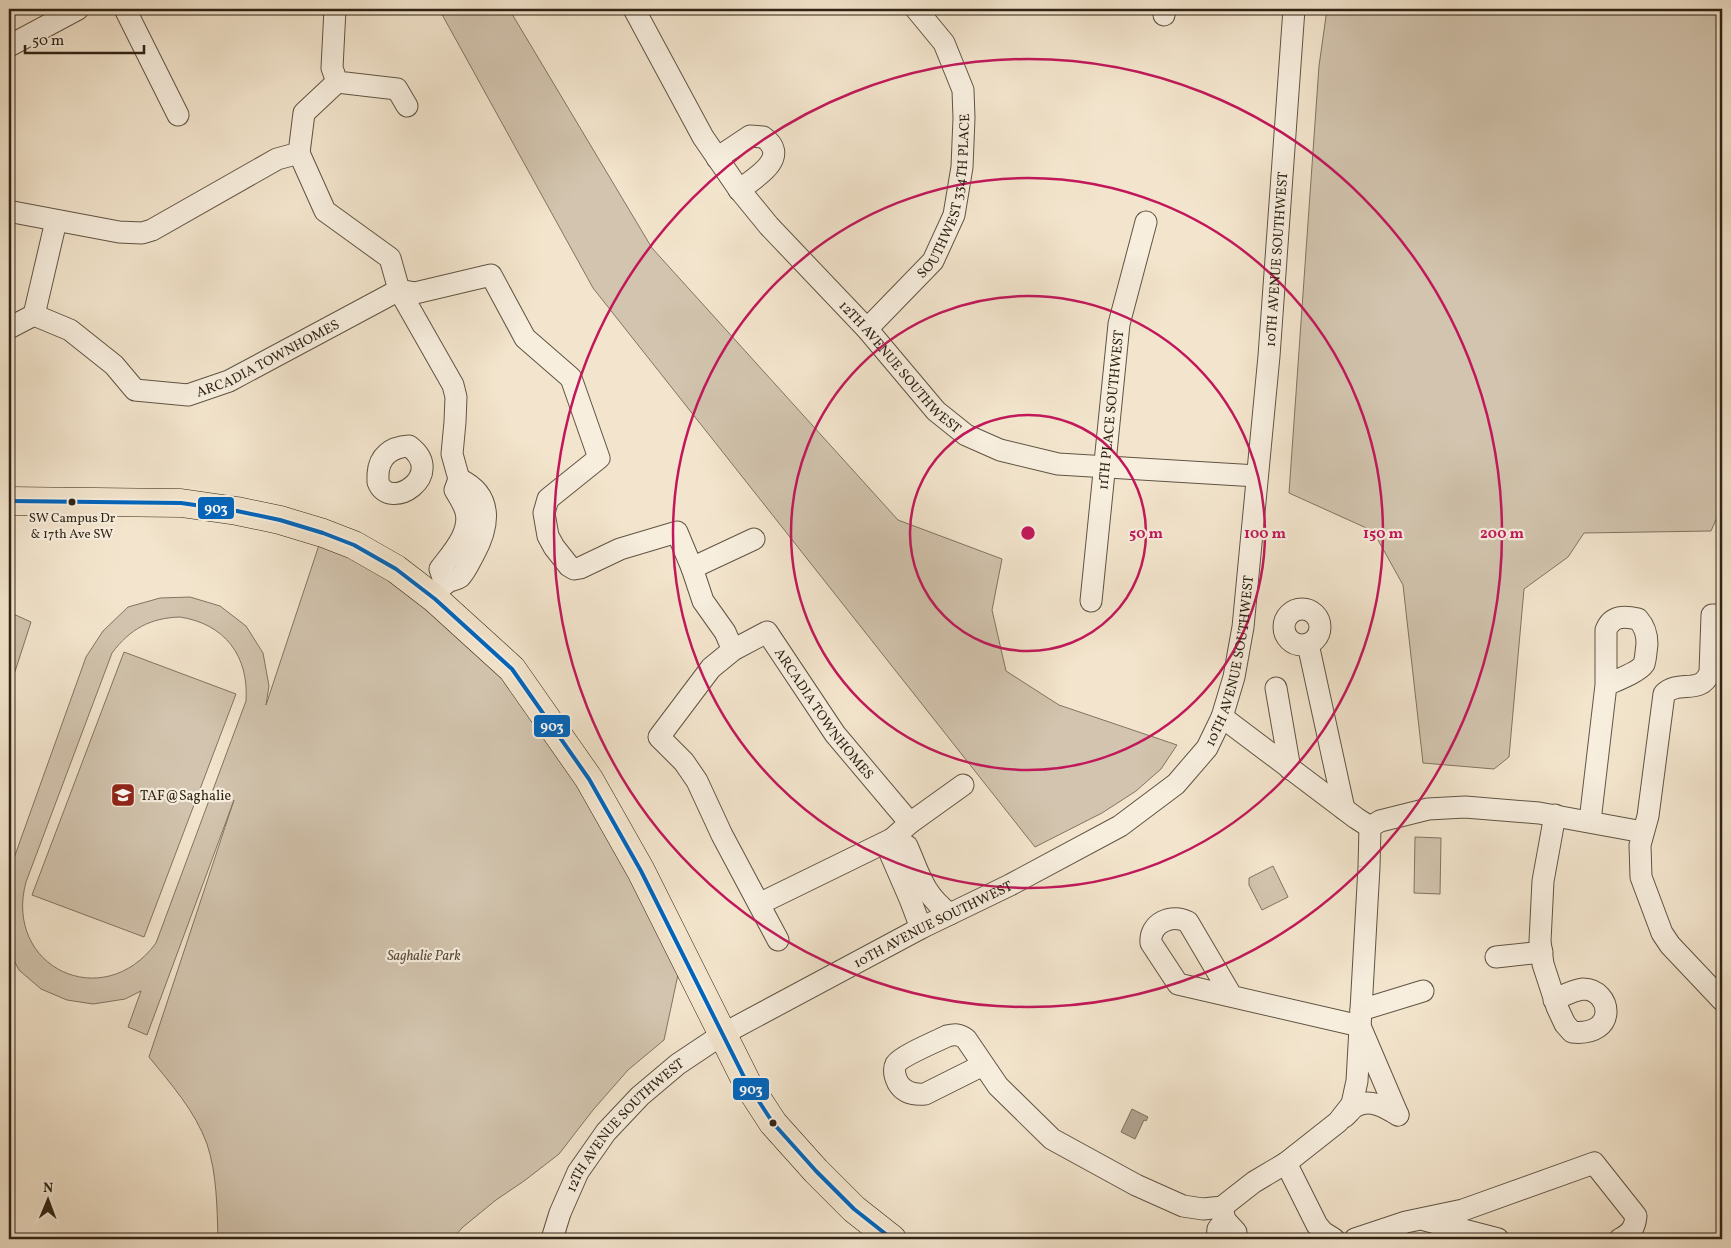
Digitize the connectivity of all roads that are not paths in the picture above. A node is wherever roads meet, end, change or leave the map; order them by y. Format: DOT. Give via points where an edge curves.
graph roads {
  1 [pos="78,9"];
  2 [pos="125,9"];
  3 [pos="335,9"];
  4 [pos="634,9"];
  5 [pos="916,9"];
  6 [pos="1294,9"];
  7 [pos="9,46"];
  8 [pos="337,82"];
  9 [pos="407,106"];
  10 [pos="178,115"];
  11 [pos="298,153"];
  12 [pos="717,158"];
  13 [pos="739,190"];
  14 [pos="13,212"];
  15 [pos="56,221"];
  16 [pos="1146,222"];
  17 [pos="399,290"];
  18 [pos="34,315"];
  19 [pos="9,328"];
  20 [pos="867,329"];
  21 [pos="452,454"];
  22 [pos="1105,466"];
  23 [pos="423,468"];
  24 [pos="1257,476"];
  25 [pos="9,501"];
  26 [pos="754,539"];
  27 [pos="692,568"];
  28 [pos="440,591"];
  29 [pos="1092,601"];
  30 [pos="1722,616"];
  31 [pos="1308,644"];
  32 [pos="733,650"];
  33 [pos="1606,685"];
  34 [pos="1276,688"];
  35 [pos="1222,717"];
  36 [pos="1290,769"];
  37 [pos="963,785"];
  38 [pos="1344,809"];
  39 [pos="1555,815"];
  40 [pos="1590,821"];
  41 [pos="910,823"];
  42 [pos="1370,827"];
  43 [pos="1643,832"];
  44 [pos="892,839"];
  45 [pos="759,904"];
  46 [pos="950,914"];
  47 [pos="921,928"];
  48 [pos="778,940"];
  49 [pos="1542,952"];
  50 [pos="1496,957"];
  51 [pos="1423,991"];
  52 [pos="1231,995"];
  53 [pos="1554,1000"];
  54 [pos="1722,1000"];
  55 [pos="1360,1018"];
  56 [pos="723,1034"];
  57 [pos="983,1065"];
  58 [pos="1338,1122"];
  59 [pos="1286,1163"];
  60 [pos="1224,1213"];
  61 [pos="1420,1218"];
  62 [pos="552,1239"];
  63 [pos="892,1239"];
  64 [pos="1216,1239"];
  65 [pos="1236,1239"];
  66 [pos="1334,1239"];
  67 [pos="1355,1239"];
  68 [pos="1498,1239"];
  69 [pos="1620,1239"];
  1 -- 7 [label="street"];
  2 -- 10 [label="street"];
  3 -- 8 [label="street" via="332,68"];
  4 -- 12 [label="street, 12TH AVENUE SOUTHWEST"];
  5 -- 20 [label="street, SOUTHWEST 334TH PLACE" via="944,43 963,90 962,167 954,215 933,261"];
  6 -- 24 [label="street, 10TH AVENUE SOUTHWEST"];
  8 -- 9 [label="street" via="398,89"];
  8 -- 11 [label="street" via="304,113"];
  11 -- 15 [label="street" via="277,159 142,233"];
  11 -- 17 [label="street" via="325,211 390,258"];
  12 -- 13 [label="street, 12TH AVENUE SOUTHWEST"];
  12 -- 13 [label="street" via="750,136 762,137 772,146 770,165"];
  13 -- 20 [label="street, 12TH AVENUE SOUTHWEST"];
  14 -- 15 [label="street"];
  15 -- 18 [label="street"];
  16 -- 22 [label="street, 11TH PLACE SOUTHWEST" via="1119,324"];
  17 -- 18 [label="street, ARCADIA TOWNHOMES" via="229,381 188,395 136,390 114,365 70,330"];
  17 -- 21 [label="street" via="453,385 456,397"];
  17 -- 27 [label="street" via="415,293 491,274 525,338 571,378 599,458 546,504 544,513 548,536 569,566 580,568 620,549 677,532"];
  18 -- 19 [label="street"];
  20 -- 22 [label="street, 12TH AVENUE SOUTHWEST" via="936,411 966,434 1000,450 1058,464"];
  21 -- 23 [label="street" via="436,468"];
  21 -- 28 [label="street" via="460,479 455,490 466,510 467,522 459,542 440,569"];
  22 -- 24 [label="street, 12TH AVENUE SOUTHWEST"];
  22 -- 29 [label="street, 11TH PLACE SOUTHWEST"];
  24 -- 35 [label="street, 10TH AVENUE SOUTHWEST" via="1243,627 1234,677"];
  25 -- 28 [label="main road" via="181,503 237,511 324,533 354,545"];
  26 -- 27 [label="street"];
  27 -- 32 [label="street" via="703,601"];
  28 -- 56 [label="main road" via="512,669 589,779 641,871"];
  30 -- 43 [label="street" via="1712,615 1710,672 1704,683 1674,687 1664,694 1648,816"];
  31 -- 38 [label="street"];
  32 -- 41 [label="street, ARCADIA TOWNHOMES" via="767,632 835,734"];
  32 -- 45 [label="street, ARCADIA TOWNHOMES" via="711,668 659,737 684,762 697,781"];
  33 -- 40 [label="street"];
  34 -- 36 [label="street"];
  35 -- 36 [label="street"];
  35 -- 46 [label="street, 10TH AVENUE SOUTHWEST" via="1207,748 1176,784 1126,822"];
  36 -- 38 [label="street"];
  37 -- 41 [label="street"];
  38 -- 42 [label="street"];
  39 -- 40 [label="street"];
  39 -- 42 [label="street" via="1465,807 1428,809 1380,821"];
  39 -- 49 [label="street" via="1543,881"];
  40 -- 43 [label="street"];
  41 -- 44 [label="street"];
  42 -- 55 [label="street"];
  43 -- 54 [label="street" via="1641,877 1662,933"];
  44 -- 45 [label="street"];
  44 -- 46 [label="street" via="907,846 926,891"];
  44 -- 47 [label="street" via="890,853"];
  45 -- 48 [label="street, ARCADIA TOWNHOMES"];
  46 -- 47 [label="street, 10TH AVENUE SOUTHWEST"];
  47 -- 56 [label="street, 10TH AVENUE SOUTHWEST"];
  49 -- 50 [label="street"];
  49 -- 53 [label="street"];
  51 -- 55 [label="street"];
  52 -- 55 [label="street"];
  55 -- 58 [label="street" via="1357,1081 1352,1104"];
  55 -- 58 [label="street" via="1398,1115 1380,1104 1366,1104 1356,1106"];
  56 -- 62 [label="street, 12TH AVENUE SOUTHWEST" via="678,1064 640,1096 606,1132 578,1172"];
  56 -- 63 [label="main road" via="747,1083 773,1123 854,1209"];
  57 -- 60 [label="street" via="998,1086 1052,1139 1183,1206"];
  58 -- 59 [label="street"];
  59 -- 60 [label="street" via="1254,1182"];
  59 -- 66 [label="street" via="1317,1225"];
  60 -- 64 [label="street"];
  60 -- 65 [label="street" via="1234,1228"];
  61 -- 67 [label="street"];
  61 -- 68 [label="street"];
  61 -- 69 [label="street" via="1463,1210 1594,1163 1636,1216 1634,1228"];
}
